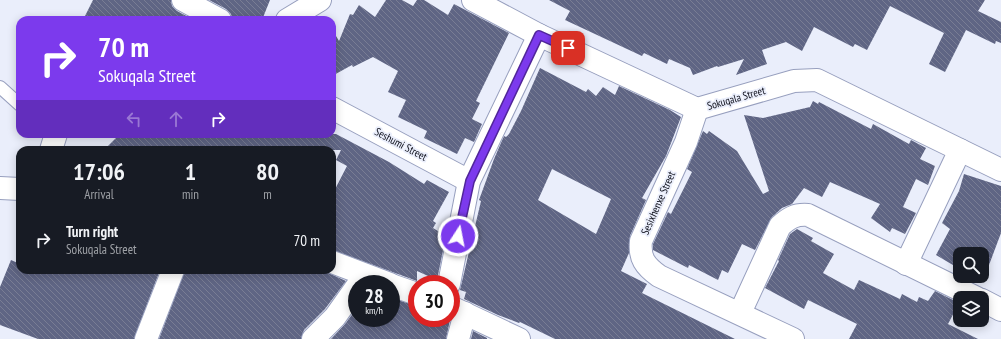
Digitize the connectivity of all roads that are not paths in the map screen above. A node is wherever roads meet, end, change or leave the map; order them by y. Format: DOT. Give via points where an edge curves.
graph roads {
  1 [pos="183,0"];
  2 [pos="320,0"];
  3 [pos="473,0"];
  4 [pos="505,7"];
  5 [pos="213,16"];
  6 [pos="294,16"];
  7 [pos="539,35"];
  8 [pos="0,87"];
  9 [pos="16,102"];
  10 [pos="697,109"];
  11 [pos="336,110"];
  12 [pos="960,150"];
  13 [pos="1001,170"];
  14 [pos="470,181"];
  15 [pos="0,188"];
  16 [pos="16,189"];
  17 [pos="906,264"];
  18 [pos="336,265"];
  19 [pos="171,274"];
  20 [pos="351,275"];
  21 [pos="451,275"];
  22 [pos="962,291"];
  23 [pos="348,298"];
  24 [pos="989,304"];
  25 [pos="1001,310"];
  26 [pos="460,311"];
  27 [pos="740,313"];
  28 [pos="458,327"];
  29 [pos="146,339"];
  30 [pos="313,339"];
  31 [pos="458,339"];
  32 [pos="519,339"];
  33 [pos="793,339"];
  1 -- 5 [label="street"];
  2 -- 6 [label="street"];
  3 -- 4 [label="street, Sokuqala Street"];
  4 -- 7 [label="street, Sokuqala Street"];
  7 -- 10 [label="street, Sokuqala Street"];
  7 -- 14 [label="street"];
  8 -- 9 [label="lane"];
  10 -- 12 [label="street, Sokuqala Street" via="794,81 817,80"];
  10 -- 27 [label="street, Sesixhenxe Street" via="686,142 641,241 640,252 643,261 659,276"];
  11 -- 14 [label="street, Seshumi Street"];
  12 -- 13 [label="street, Sokuqala Street"];
  12 -- 17 [label="street"];
  14 -- 21 [label="street"];
  15 -- 16 [label="street"];
  17 -- 22 [label="street"];
  17 -- 27 [label="street" via="808,216 790,217 780,226"];
  18 -- 20 [label="street"];
  19 -- 29 [label="street"];
  23 -- 30 [label="street" via="335,317"];
  24 -- 25 [label="street"];
  26 -- 32 [label="street"];
  27 -- 33 [label="street, Sesixhenxe Street"];
  28 -- 31 [label="street"];
}
